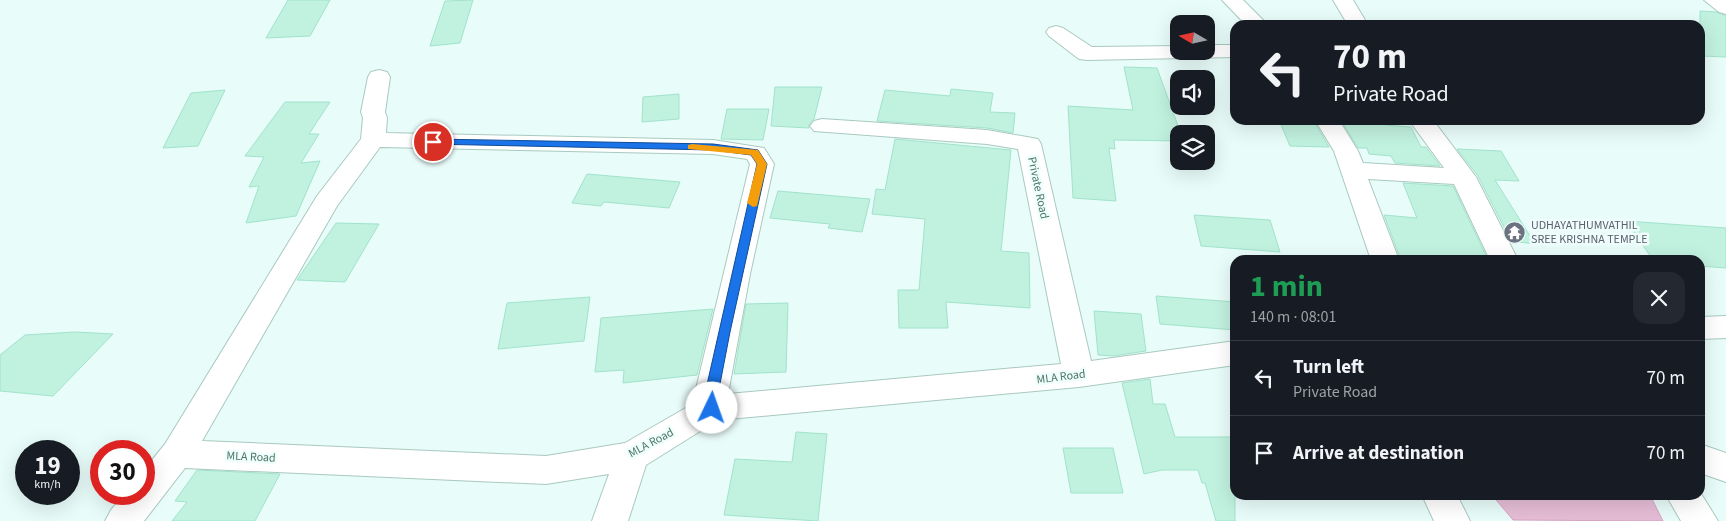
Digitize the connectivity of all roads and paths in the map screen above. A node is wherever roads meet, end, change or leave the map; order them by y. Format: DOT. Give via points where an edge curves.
graph roads {
  1 [pos="1232,0"];
  2 [pos="1344,0"];
  3 [pos="1714,0"];
  4 [pos="1726,8"];
  5 [pos="1253,20"];
  6 [pos="1355,20"];
  7 [pos="1056,32"];
  8 [pos="1230,51"];
  9 [pos="379,77"];
  10 [pos="1330,125"];
  11 [pos="1425,125"];
  12 [pos="822,126"];
  13 [pos="373,140"];
  14 [pos="1354,170"];
  15 [pos="1463,177"];
  16 [pos="1383,255"];
  17 [pos="1502,255"];
  18 [pos="1726,327"];
  19 [pos="1705,328"];
  20 [pos="1230,354"];
  21 [pos="1079,375"];
  22 [pos="712,408"];
  23 [pos="177,454"];
  24 [pos="632,456"];
  25 [pos="1705,460"];
  26 [pos="1726,468"];
  27 [pos="1442,500"];
  28 [pos="1686,500"];
  29 [pos="123,521"];
  30 [pos="610,521"];
  31 [pos="1452,521"];
  32 [pos="1700,521"];
  1 -- 5 [label="street"];
  2 -- 6 [label="street"];
  3 -- 4 [label="street"];
  7 -- 8 [label="street" via="1087,54"];
  9 -- 13 [label="street" via="373,112"];
  10 -- 14 [label="street"];
  11 -- 15 [label="street"];
  12 -- 21 [label="street, Private Road" via="987,137 1029,144"];
  13 -- 22 [label="street" via="713,147 754,153 762,164 712,389"];
  13 -- 23 [label="street" via="326,202"];
  14 -- 15 [label="street"];
  14 -- 16 [label="street"];
  15 -- 17 [label="street"];
  18 -- 19 [label="street"];
  20 -- 21 [label="street, MLA Road"];
  21 -- 22 [label="street, MLA Road"];
  22 -- 24 [label="street, MLA Road"];
  23 -- 24 [label="street, MLA Road" via="546,470"];
  23 -- 29 [label="street"];
  24 -- 30 [label="street"];
  25 -- 26 [label="street"];
  27 -- 31 [label="street"];
  28 -- 32 [label="street"];
}
